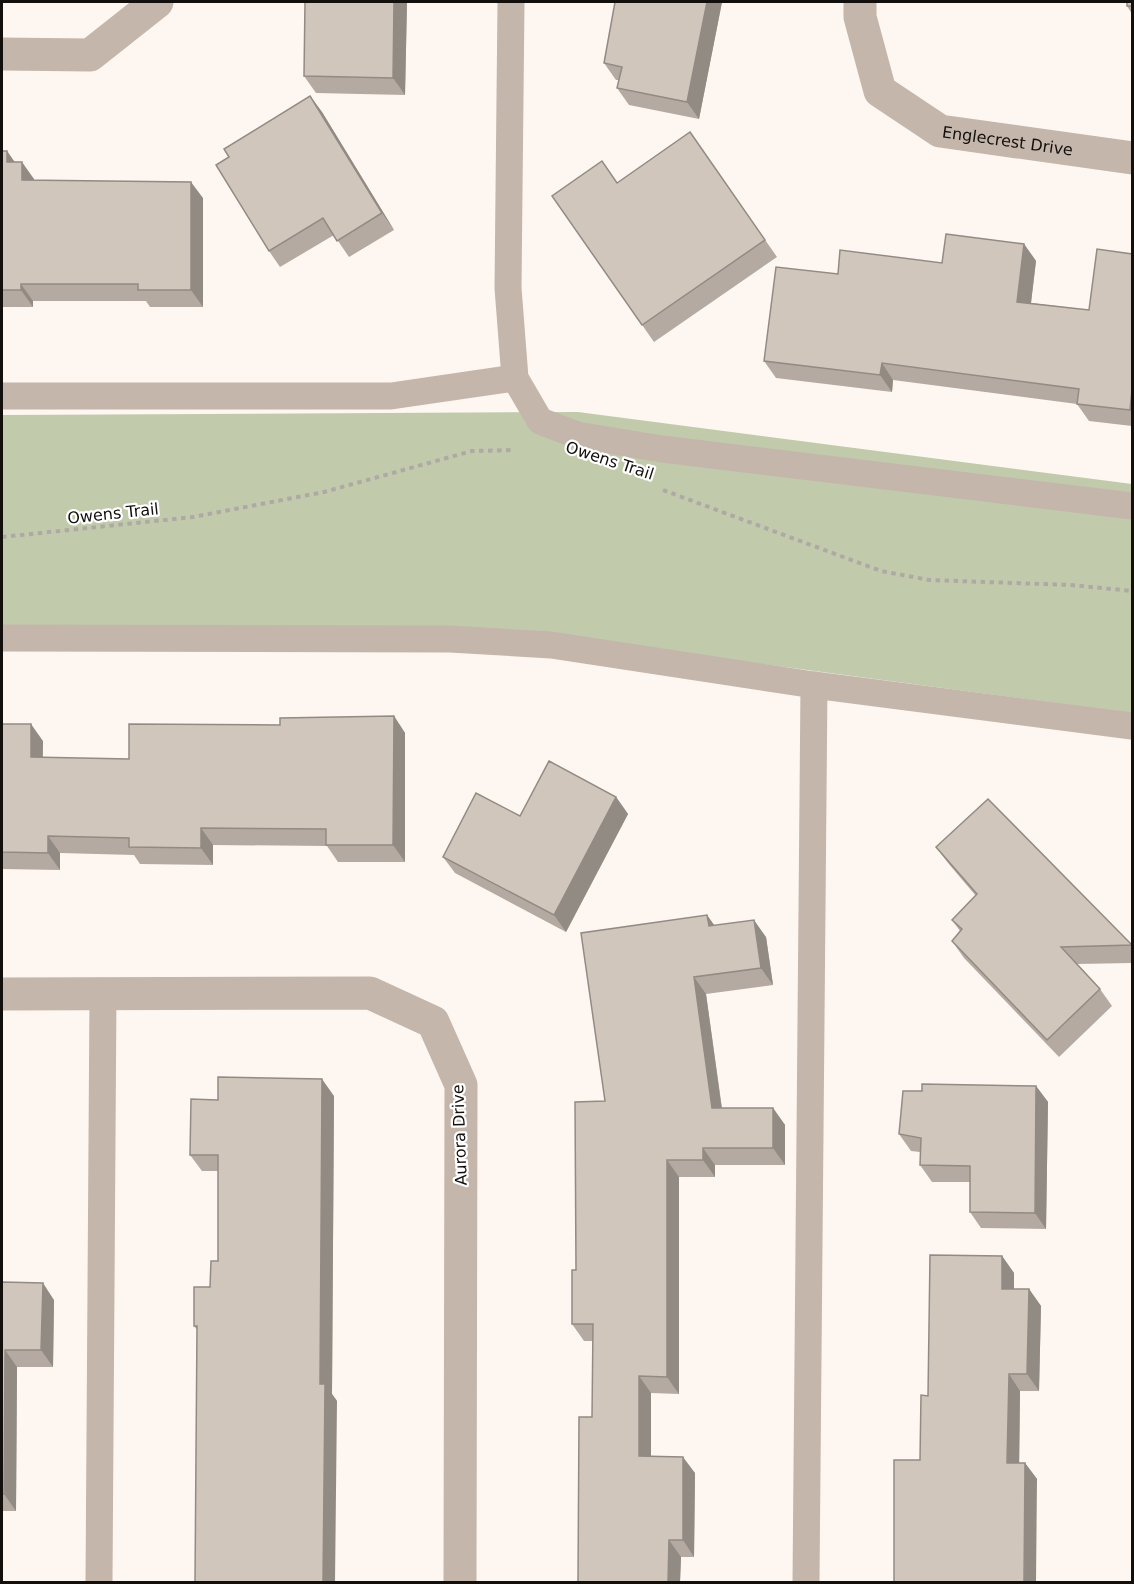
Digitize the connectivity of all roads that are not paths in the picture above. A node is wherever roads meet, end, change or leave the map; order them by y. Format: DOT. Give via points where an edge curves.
graph roads {
  1 [pos="511,2"];
  2 [pos="860,2"];
  3 [pos="157,3"];
  4 [pos="2,54"];
  5 [pos="1132,158"];
  6 [pos="514,378"];
  7 [pos="2,396"];
  8 [pos="1132,507"];
  9 [pos="2,638"];
  10 [pos="814,685"];
  11 [pos="1132,726"];
  12 [pos="2,994"];
  13 [pos="103,994"];
  14 [pos="99,1582"];
  15 [pos="460,1582"];
  16 [pos="806,1582"];
  1 -- 6 [label="lane" via="508,288"];
  2 -- 5 [label="street, Englecrest Drive" via="860,16 880,91 940,131"];
  3 -- 4 [label="street" via="90,55"];
  6 -- 7 [label="lane" via="391,396"];
  6 -- 8 [label="lane" via="540,420 577,435"];
  9 -- 10 [label="lane" via="450,639 551,645"];
  10 -- 11 [label="lane"];
  10 -- 16 [label="lane"];
  12 -- 13 [label="street, Aurora Drive"];
  13 -- 14 [label="lane"];
  13 -- 15 [label="street, Aurora Drive" via="370,993 433,1022 461,1085"];
}
